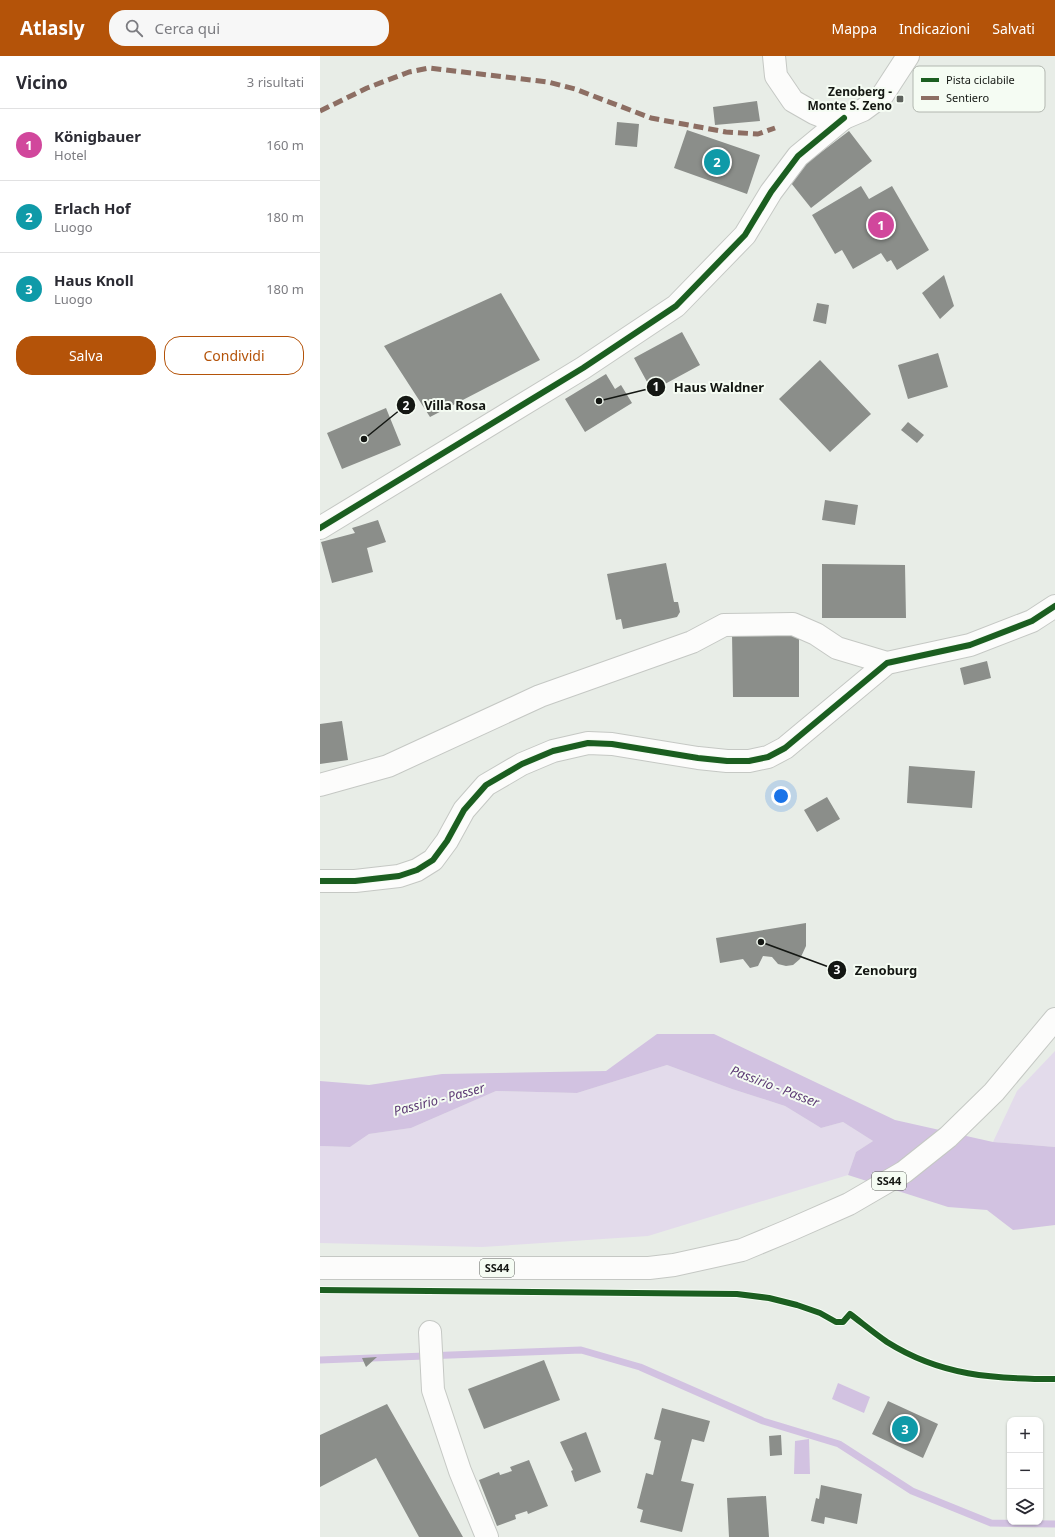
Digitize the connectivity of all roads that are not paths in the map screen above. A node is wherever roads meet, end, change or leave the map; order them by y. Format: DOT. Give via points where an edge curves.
graph roads {
  1 [pos="774,56"];
  2 [pos="908,56"];
  3 [pos="844,118"];
  4 [pos="320,528"];
  5 [pos="1055,606"];
  6 [pos="887,663"];
  7 [pos="320,785"];
  8 [pos="320,881"];
  9 [pos="1055,1019"];
  10 [pos="320,1268"];
  11 [pos="430,1332"];
  12 [pos="487,1537"];
  1 -- 3 [label="street" via="776,76 793,101 829,119"];
  2 -- 3 [label="street" via="882,96 863,110"];
  3 -- 4 [label="street" via="798,156 771,192 745,235 676,306 583,368"];
  5 -- 6 [label="street" via="1032,621 970,645"];
  6 -- 7 [label="street" via="837,648 816,634 793,624 724,625 692,642 540,696 388,766"];
  6 -- 8 [label="street" via="785,748 768,757 749,761 727,761 612,744 588,743 553,751 522,764 486,785 464,810 433,860 417,870 399,876 355,881"];
  9 -- 10 [label="street, SS44" via="994,1092 948,1137 904,1172 849,1204 742,1250 649,1268"];
  11 -- 12 [label="street" via="433,1390 460,1471"];
}
